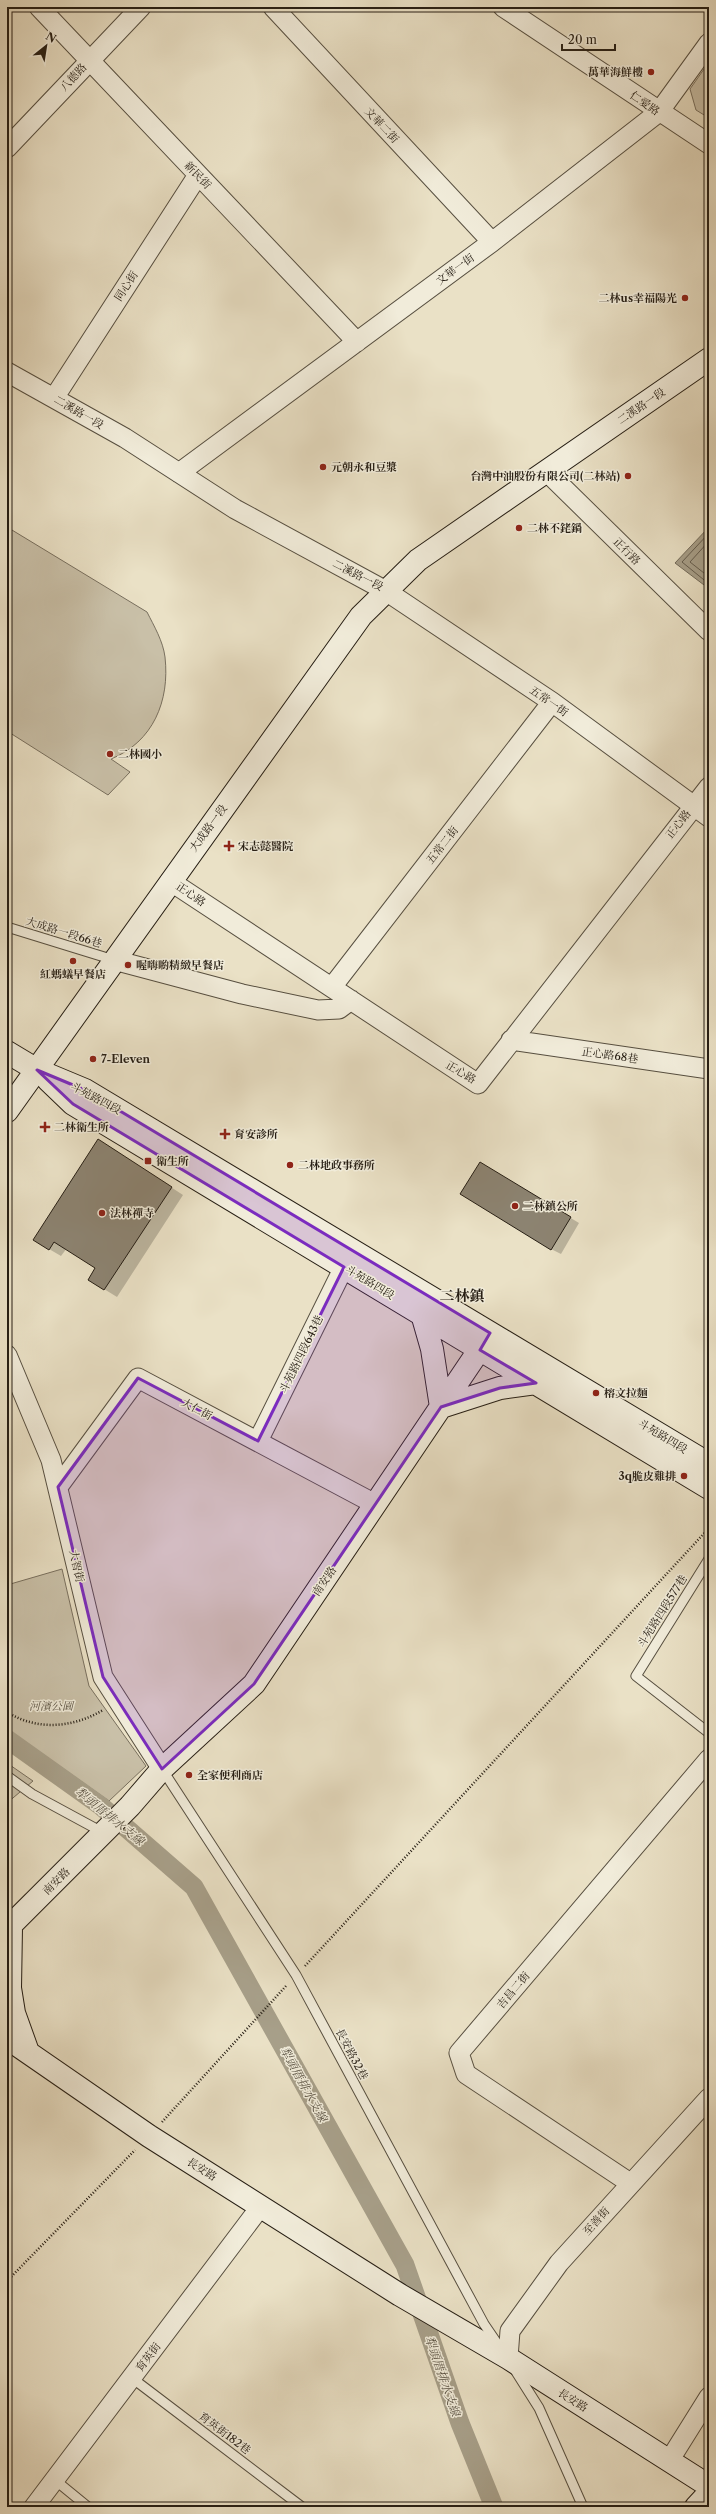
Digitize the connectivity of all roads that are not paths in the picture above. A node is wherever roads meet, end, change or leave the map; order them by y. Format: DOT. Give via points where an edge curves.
graph roads {
  1 [pos="39,7"];
  2 [pos="141,7"];
  3 [pos="273,7"];
  4 [pos="503,7"];
  5 [pos="709,43"];
  6 [pos="89,60"];
  7 [pos="660,112"];
  8 [pos="709,144"];
  9 [pos="7,148"];
  10 [pos="198,175"];
  11 [pos="492,242"];
  12 [pos="357,342"];
  13 [pos="709,359"];
  14 [pos="7,372"];
  15 [pos="54,398"];
  16 [pos="546,471"];
  17 [pos="179,473"];
  18 [pos="386,591"];
  19 [pos="709,631"];
  20 [pos="552,702"];
  21 [pos="709,787"];
  22 [pos="693,805"];
  23 [pos="709,816"];
  24 [pos="170,880"];
  25 [pos="7,927"];
  26 [pos="114,960"];
  27 [pos="332,987"];
  28 [pos="351,1000"];
  29 [pos="511,1040"];
  30 [pos="7,1052"];
  31 [pos="709,1068"];
  32 [pos="37,1070"];
  33 [pos="7,1111"];
  34 [pos="344,1267"];
  35 [pos="422,1314"];
  36 [pos="485,1341"];
  37 [pos="7,1355"];
  38 [pos="536,1384"];
  39 [pos="441,1407"];
  40 [pos="258,1441"];
  41 [pos="709,1464"];
  42 [pos="58,1487"];
  43 [pos="709,1488"];
  44 [pos="375,1504"];
  45 [pos="709,1559"];
  46 [pos="709,1733"];
  47 [pos="709,1759"];
  48 [pos="162,1769"];
  49 [pos="7,1776"];
  50 [pos="104,1833"];
  51 [pos="9,1928"];
  52 [pos="7,2038"];
  53 [pos="28,2052"];
  54 [pos="708,2100"];
  55 [pos="630,2183"];
  56 [pos="261,2206"];
  57 [pos="508,2358"];
  58 [pos="132,2378"];
  59 [pos="709,2397"];
  60 [pos="669,2461"];
  61 [pos="55,2480"];
  62 [pos="709,2486"];
  63 [pos="709,2493"];
  64 [pos="34,2507"];
  65 [pos="88,2507"];
  66 [pos="302,2507"];
  67 [pos="583,2507"];
  68 [pos="696,2507"];
  1 -- 6 [label="street, 新民街"];
  2 -- 6 [label="street, 八德路"];
  3 -- 11 [label="street, 文華二街"];
  4 -- 7 [label="street, 仁愛路"];
  5 -- 7 [label="street, 文華一街"];
  6 -- 9 [label="street, 八德路"];
  6 -- 10 [label="street, 新民街"];
  7 -- 8 [label="street, 仁愛路"];
  7 -- 11 [label="street, 文華一街"];
  10 -- 12 [label="street, 新民街"];
  10 -- 15 [label="street, 同心街"];
  11 -- 12 [label="street, 文華一街"];
  12 -- 17 [label="street, 文華一街"];
  13 -- 16 [label="main road, 二溪路一段"];
  14 -- 15 [label="street, 二溪路一段"];
  15 -- 17 [label="street, 二溪路一段" via="125,438"];
  16 -- 18 [label="main road, 二溪路一段" via="418,560"];
  16 -- 19 [label="street, 正行路"];
  17 -- 18 [label="street, 二溪路一段" via="235,509"];
  18 -- 20 [label="street, 五常一街"];
  18 -- 24 [label="main road, 大成路一段" via="361,616"];
  20 -- 22 [label="street, 五常一街"];
  20 -- 27 [label="street, 五常二街"];
  21 -- 22 [label="street, 正心路"];
  22 -- 23 [label="street, 五常一街"];
  22 -- 29 [label="street, 正心路"];
  24 -- 26 [label="main road, 大成路一段"];
  24 -- 27 [label="street, 正心路"];
  25 -- 26 [label="lane, 大成路一段66巷"];
  26 -- 28 [label="street" via="242,994 318,1010 339,1009"];
  26 -- 32 [label="main road, 大成路一段"];
  27 -- 28 [label="street, 正心路"];
  28 -- 29 [label="street, 正心路" via="478,1084"];
  29 -- 31 [label="street, 正心路68巷"];
  30 -- 32 [label="main road, 斗苑路四段"];
  32 -- 33 [label="main road, 大成路一段"];
  32 -- 34 [label="main road, 斗苑路四段" via="73,1104"];
  32 -- 36 [label="main road, 斗苑路四段" via="85,1090"];
  34 -- 35 [label="main road, 斗苑路四段"];
  34 -- 40 [label="street, 斗苑路四段643巷"];
  35 -- 36 [label="main road, 斗苑路四段"];
  35 -- 39 [label="main road" via="432,1349"];
  36 -- 38 [label="main road, 斗苑路四段"];
  36 -- 39 [label="main road, 南安路"];
  36 -- 41 [label="main road, 斗苑路四段"];
  37 -- 42 [label="street, 大智街" via="51,1460"];
  38 -- 39 [label="main road" via="500,1388"];
  38 -- 43 [label="main road, 斗苑路四段"];
  39 -- 44 [label="main road, 南安路"];
  40 -- 42 [label="street, 大仁街" via="138,1378"];
  40 -- 44 [label="street, 大仁街"];
  42 -- 48 [label="street, 大智街" via="103,1677"];
  44 -- 48 [label="main road, 南安路" via="254,1684"];
  45 -- 46 [label="lane, 斗苑路四段577巷" via="636,1676"];
  47 -- 55 [label="street, 吉昌二街" via="459,2053 466,2074"];
  48 -- 50 [label="main road, 南安路"];
  48 -- 57 [label="lane, 長安路32巷" via="296,1975 484,2324"];
  49 -- 50 [label="lane" via="32,1794"];
  50 -- 51 [label="main road, 南安路"];
  51 -- 53 [label="main road" via="10,1988 14,2013"];
  52 -- 53 [label="main road, 長安路"];
  53 -- 56 [label="main road, 長安路" via="149,2136"];
  54 -- 55 [label="street, 至善街"];
  55 -- 57 [label="street, 至善街" via="559,2263 510,2331"];
  56 -- 57 [label="main road, 長安路" via="400,2295"];
  56 -- 58 [label="street, 育英街"];
  57 -- 60 [label="main road, 長安路"];
  57 -- 67 [label="lane, 長安路32巷" via="539,2408"];
  58 -- 61 [label="street, 育英街"];
  58 -- 66 [label="lane, 育英街182巷"];
  59 -- 60 [label="street"];
  60 -- 62 [label="main road, 長安路"];
  61 -- 64 [label="street, 育英街"];
  61 -- 65 [label="lane"];
  63 -- 68 [label="main road"];
}
